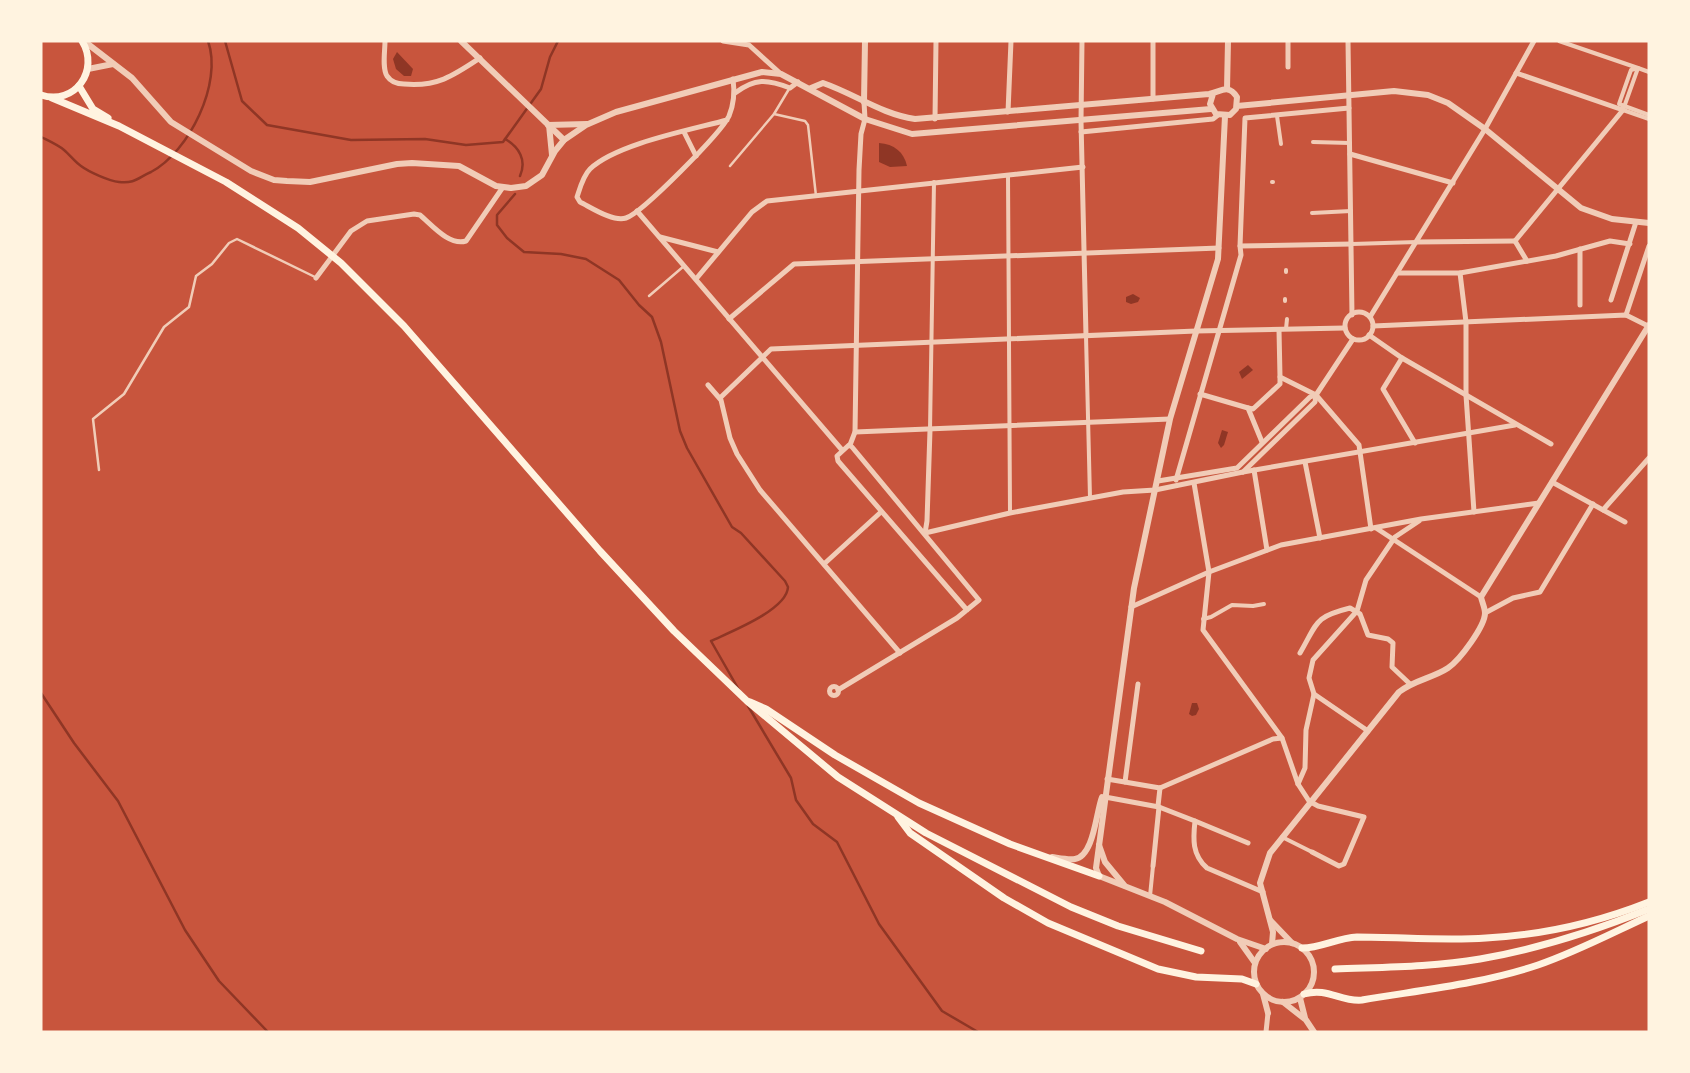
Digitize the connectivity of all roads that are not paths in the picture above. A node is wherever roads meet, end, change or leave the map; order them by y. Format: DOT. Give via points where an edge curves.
graph roads {
  1 [pos="83,41"];
  2 [pos="386,41"];
  3 [pos="461,41"];
  4 [pos="723,41"];
  5 [pos="866,41"];
  6 [pos="936,41"];
  7 [pos="1011,41"];
  8 [pos="1082,41"];
  9 [pos="1153,41"];
  10 [pos="1228,41"];
  11 [pos="1288,41"];
  12 [pos="1348,41"];
  13 [pos="1534,41"];
  14 [pos="1558,41"];
  15 [pos="480,58"];
  16 [pos="113,64"];
  17 [pos="1288,66"];
  18 [pos="1638,68"];
  19 [pos="88,69"];
  20 [pos="1649,72"];
  21 [pos="1516,73"];
  22 [pos="781,74"];
  23 [pos="733,79"];
  24 [pos="798,82"];
  25 [pos="79,86"];
  26 [pos="790,88"];
  27 [pos="811,88"];
  28 [pos="1227,89"];
  29 [pos="736,93"];
  30 [pos="1213,94"];
  31 [pos="41,95"];
  32 [pos="1348,96"];
  33 [pos="52,98"];
  34 [pos="1153,99"];
  35 [pos="864,102"];
  36 [pos="1082,104"];
  37 [pos="1237,106"];
  38 [pos="1349,108"];
  39 [pos="1211,109"];
  40 [pos="1623,110"];
  41 [pos="1008,112"];
  42 [pos="774,114"];
  43 [pos="1649,114"];
  44 [pos="1222,116"];
  45 [pos="1277,116"];
  46 [pos="865,119"];
  47 [pos="935,119"];
  48 [pos="1649,119"];
  49 [pos="727,120"];
  50 [pos="1081,121"];
  51 [pos="548,124"];
  52 [pos="588,125"];
  53 [pos="118,126"];
  54 [pos="1486,129"];
  55 [pos="684,132"];
  56 [pos="1082,132"];
  57 [pos="564,140"];
  58 [pos="1313,142"];
  59 [pos="1350,143"];
  60 [pos="1281,144"];
  61 [pos="1350,154"];
  62 [pos="552,156"];
  63 [pos="696,156"];
  64 [pos="730,166"];
  65 [pos="1082,167"];
  66 [pos="1008,174"];
  67 [pos="934,182"];
  68 [pos="1453,183"];
  69 [pos="503,187"];
  70 [pos="1558,190"];
  71 [pos="859,191"];
  72 [pos="816,196"];
  73 [pos="637,211"];
  74 [pos="1352,211"];
  75 [pos="1312,213"];
  76 [pos="1636,222"];
  77 [pos="1649,223"];
  78 [pos="660,237"];
  79 [pos="1515,241"];
  80 [pos="1417,242"];
  81 [pos="1352,244"];
  82 [pos="1630,244"];
  83 [pos="1240,246"];
  84 [pos="1649,246"];
  85 [pos="1219,248"];
  86 [pos="1580,249"];
  87 [pos="718,252"];
  88 [pos="1084,254"];
  89 [pos="1009,257"];
  90 [pos="934,259"];
  91 [pos="858,261"];
  92 [pos="1527,261"];
  93 [pos="684,266"];
  94 [pos="1460,273"];
  95 [pos="1397,274"];
  96 [pos="316,278"];
  97 [pos="696,279"];
  98 [pos="649,296"];
  99 [pos="1611,300"];
  100 [pos="1580,305"];
  101 [pos="1352,314"];
  102 [pos="1626,315"];
  103 [pos="1370,317"];
  104 [pos="729,319"];
  105 [pos="1287,319"];
  106 [pos="1466,322"];
  107 [pos="1373,326"];
  108 [pos="1648,326"];
  109 [pos="1345,328"];
  110 [pos="1286,329"];
  111 [pos="1196,330"];
  112 [pos="1279,330"];
  113 [pos="1218,331"];
  114 [pos="1369,335"];
  115 [pos="1086,336"];
  116 [pos="1009,339"];
  117 [pos="1353,339"];
  118 [pos="932,341"];
  119 [pos="857,344"];
  120 [pos="1402,358"];
  121 [pos="763,359"];
  122 [pos="1280,377"];
  123 [pos="708,385"];
  124 [pos="1200,394"];
  125 [pos="1316,394"];
  126 [pos="1466,395"];
  127 [pos="720,398"];
  128 [pos="1248,408"];
  129 [pos="1170,419"];
  130 [pos="1088,424"];
  131 [pos="1515,425"];
  132 [pos="1010,427"];
  133 [pos="930,430"];
  134 [pos="854,432"];
  135 [pos="1469,433"];
  136 [pos="1262,442"];
  137 [pos="1415,443"];
  138 [pos="1551,444"];
  139 [pos="850,445"];
  140 [pos="842,450"];
  141 [pos="1360,452"];
  142 [pos="1649,458"];
  143 [pos="1305,462"];
  144 [pos="99,470"];
  145 [pos="1254,470"];
  146 [pos="1243,472"];
  147 [pos="1176,480"];
  148 [pos="1158,481"];
  149 [pos="1552,482"];
  150 [pos="1194,483"];
  151 [pos="1155,490"];
  152 [pos="1090,498"];
  153 [pos="1539,503"];
  154 [pos="1593,504"];
  155 [pos="1603,510"];
  156 [pos="881,512"];
  157 [pos="1474,512"];
  158 [pos="1010,513"];
  159 [pos="1421,520"];
  160 [pos="1624,522"];
  161 [pos="1374,528"];
  162 [pos="925,534"];
  163 [pos="1320,538"];
  164 [pos="1393,540"];
  165 [pos="1267,550"];
  166 [pos="824,564"];
  167 [pos="1209,572"];
  168 [pos="1481,597"];
  169 [pos="1264,604"];
  170 [pos="1131,607"];
  171 [pos="967,610"];
  172 [pos="1357,611"];
  173 [pos="1485,612"];
  174 [pos="1203,619"];
  175 [pos="900,653"];
  176 [pos="1300,653"];
  177 [pos="1138,684"];
  178 [pos="1410,684"];
  179 [pos="838,690"];
  180 [pos="1314,694"];
  181 [pos="747,701"];
  182 [pos="1368,731"];
  183 [pos="1282,738"];
  184 [pos="1107,782"];
  185 [pos="1125,782"];
  186 [pos="1298,784"];
  187 [pos="1160,788"];
  188 [pos="1105,797"];
  189 [pos="1309,801"];
  190 [pos="1158,807"];
  191 [pos="898,816"];
  192 [pos="1195,821"];
  193 [pos="1282,836"];
  194 [pos="1098,842"];
  195 [pos="1248,843"];
  196 [pos="1312,852"];
  197 [pos="1048,856"];
  198 [pos="1153,866"];
  199 [pos="1099,876"];
  200 [pos="1124,886"];
  201 [pos="1263,892"];
  202 [pos="1150,896"];
  203 [pos="1649,902"];
  204 [pos="1649,909"];
  205 [pos="1649,916"];
  206 [pos="1270,920"];
  207 [pos="1236,939"];
  208 [pos="1292,943"];
  209 [pos="1272,944"];
  210 [pos="1266,948"];
  211 [pos="1302,948"];
  212 [pos="1201,951"];
  213 [pos="1255,963"];
  214 [pos="1335,969"];
  215 [pos="1256,984"];
  216 [pos="1263,994"];
  217 [pos="1302,996"];
  218 [pos="1275,1001"];
  219 [pos="1283,1002"];
  220 [pos="1268,1013"];
  221 [pos="1306,1020"];
  222 [pos="1266,1032"];
  223 [pos="1314,1032"];
  1 -- 16 [label="street"];
  1 -- 19 [label="main road" via="89,58"];
  2 -- 15 [label="street" via="385,71 396,84 429,85 458,73"];
  3 -- 15 [label="street"];
  4 -- 22 [label="street" via="749,45"];
  5 -- 35 [label="street"];
  6 -- 47 [label="street"];
  7 -- 41 [label="street"];
  8 -- 36 [label="street"];
  9 -- 34 [label="street"];
  10 -- 28 [label="street"];
  11 -- 17 [label="street"];
  12 -- 32 [label="street"];
  13 -- 21 [label="street"];
  14 -- 18 [label="street"];
  15 -- 51 [label="street"];
  16 -- 19 [label="street"];
  16 -- 69 [label="street" via="132,78 171,122 251,171 274,180 310,182 412,163 459,166"];
  18 -- 20 [label="street"];
  18 -- 40 [label="street"];
  18 -- 43 [label="street" via="1631,70 1619,104"];
  19 -- 25 [label="main road"];
  21 -- 40 [label="street"];
  21 -- 54 [label="street"];
  22 -- 23 [label="street" via="762,72"];
  22 -- 24 [label="street"];
  23 -- 29 [label="street"];
  23 -- 52 [label="street" via="616,112"];
  24 -- 26 [label="street"];
  24 -- 27 [label="street"];
  25 -- 33 [label="main road" via="67,95"];
  25 -- 53 [label="main road" via="93,110"];
  26 -- 29 [label="street" via="776,82 759,81"];
  26 -- 42 [label="lane"];
  27 -- 35 [label="street" via="823,83"];
  27 -- 46 [label="street"];
  28 -- 30 [label="street"];
  28 -- 37 [label="street" via="1237,97"];
  29 -- 49 [label="street"];
  30 -- 34 [label="street"];
  30 -- 39 [label="street"];
  31 -- 33 [label="main road"];
  32 -- 37 [label="street"];
  32 -- 38 [label="street"];
  32 -- 54 [label="street" via="1394,91 1428,95"];
  33 -- 53 [label="main road"];
  34 -- 36 [label="street"];
  35 -- 46 [label="street"];
  35 -- 47 [label="street" via="904,118"];
  36 -- 41 [label="street"];
  36 -- 50 [label="street"];
  37 -- 44 [label="street" via="1233,113"];
  38 -- 59 [label="street"];
  38 -- 83 [label="street" via="1245,118"];
  39 -- 44 [label="street"];
  39 -- 50 [label="street"];
  40 -- 48 [label="street"];
  40 -- 70 [label="street"];
  41 -- 47 [label="street"];
  42 -- 64 [label="lane"];
  42 -- 72 [label="lane" via="805,121 808,125"];
  44 -- 56 [label="street"];
  44 -- 85 [label="street"];
  45 -- 60 [label="street"];
  46 -- 50 [label="street" via="912,134"];
  46 -- 71 [label="street" via="861,134"];
  49 -- 55 [label="street"];
  49 -- 63 [label="street"];
  50 -- 56 [label="street"];
  51 -- 52 [label="street"];
  51 -- 57 [label="street"];
  51 -- 62 [label="street"];
  52 -- 57 [label="street"];
  53 -- 181 [label="main road" via="252,197 314,240 360,281 404,326 654,610"];
  54 -- 68 [label="street"];
  54 -- 70 [label="street"];
  55 -- 63 [label="street"];
  55 -- 73 [label="street" via="625,148 586,174 578,197 580,202 612,217 625,218"];
  56 -- 65 [label="street"];
  57 -- 62 [label="street"];
  58 -- 59 [label="street"];
  59 -- 61 [label="street"];
  61 -- 68 [label="street"];
  61 -- 74 [label="street"];
  62 -- 69 [label="street" via="537,180 518,188"];
  63 -- 73 [label="street"];
  65 -- 66 [label="street"];
  65 -- 88 [label="street"];
  66 -- 67 [label="street"];
  66 -- 89 [label="street"];
  67 -- 71 [label="street"];
  67 -- 90 [label="street"];
  68 -- 80 [label="street"];
  69 -- 96 [label="street" via="466,241 459,243 449,239 420,215 367,221 351,230"];
  70 -- 76 [label="street" via="1581,208 1598,215"];
  70 -- 79 [label="street"];
  71 -- 72 [label="street"];
  71 -- 91 [label="street"];
  72 -- 87 [label="street" via="766,201 752,212"];
  73 -- 78 [label="street"];
  74 -- 75 [label="street"];
  74 -- 81 [label="street"];
  76 -- 77 [label="street"];
  76 -- 82 [label="street"];
  78 -- 87 [label="street"];
  78 -- 93 [label="street"];
  79 -- 80 [label="street"];
  79 -- 92 [label="street"];
  80 -- 81 [label="street"];
  80 -- 95 [label="street"];
  81 -- 83 [label="street" via="1287,248"];
  81 -- 101 [label="street"];
  82 -- 86 [label="street" via="1610,242"];
  82 -- 99 [label="street"];
  83 -- 113 [label="street" via="1241,255"];
  84 -- 102 [label="street"];
  85 -- 88 [label="street"];
  85 -- 111 [label="street"];
  86 -- 92 [label="street"];
  86 -- 100 [label="street"];
  87 -- 97 [label="street"];
  88 -- 89 [label="street"];
  88 -- 115 [label="street"];
  89 -- 90 [label="street"];
  89 -- 116 [label="street"];
  90 -- 91 [label="street"];
  90 -- 118 [label="street"];
  91 -- 104 [label="street" via="794,264"];
  91 -- 119 [label="street"];
  92 -- 94 [label="street"];
  93 -- 97 [label="street"];
  93 -- 98 [label="lane"];
  94 -- 95 [label="street"];
  94 -- 106 [label="street"];
  95 -- 103 [label="street"];
  96 -- 144 [label="lane" via="237,239 229,242 212,264 196,276 189,307 164,326 124,394 93,419"];
  97 -- 104 [label="street"];
  101 -- 103 [label="street" via="1362,313"];
  101 -- 109 [label="street"];
  102 -- 106 [label="street"];
  102 -- 108 [label="street"];
  103 -- 107 [label="street"];
  104 -- 121 [label="street"];
  105 -- 110 [label="street"];
  106 -- 107 [label="street"];
  106 -- 126 [label="street"];
  107 -- 114 [label="street"];
  108 -- 149 [label="street"];
  109 -- 110 [label="street"];
  109 -- 117 [label="street"];
  110 -- 112 [label="street"];
  111 -- 113 [label="street"];
  111 -- 115 [label="street"];
  111 -- 129 [label="street"];
  112 -- 113 [label="street"];
  112 -- 122 [label="street"];
  113 -- 124 [label="street"];
  114 -- 117 [label="street"];
  114 -- 120 [label="street"];
  115 -- 116 [label="street"];
  115 -- 130 [label="street"];
  116 -- 118 [label="street"];
  116 -- 132 [label="street"];
  117 -- 125 [label="street"];
  118 -- 119 [label="street"];
  118 -- 133 [label="street"];
  119 -- 121 [label="street" via="771,349"];
  119 -- 134 [label="street"];
  120 -- 126 [label="street"];
  120 -- 137 [label="street" via="1383,389"];
  121 -- 127 [label="street"];
  121 -- 140 [label="street"];
  122 -- 125 [label="street"];
  122 -- 128 [label="street" via="1280,384 1253,409"];
  123 -- 127 [label="street"];
  124 -- 128 [label="street"];
  124 -- 147 [label="street"];
  125 -- 136 [label="street"];
  125 -- 141 [label="street" via="1358,445"];
  125 -- 146 [label="street" via="1315,402"];
  126 -- 131 [label="street"];
  126 -- 135 [label="street"];
  127 -- 166 [label="street" via="730,438 745,468"];
  128 -- 136 [label="street"];
  129 -- 130 [label="street"];
  129 -- 148 [label="street"];
  130 -- 132 [label="street"];
  130 -- 152 [label="street"];
  131 -- 135 [label="street"];
  131 -- 138 [label="street"];
  132 -- 133 [label="street"];
  132 -- 158 [label="street"];
  133 -- 134 [label="street"];
  133 -- 162 [label="street"];
  134 -- 139 [label="street"];
  135 -- 137 [label="street"];
  135 -- 157 [label="street"];
  136 -- 147 [label="street" via="1237,468"];
  137 -- 141 [label="street"];
  139 -- 140 [label="street"];
  139 -- 162 [label="street"];
  140 -- 156 [label="street" via="836,458"];
  141 -- 143 [label="street"];
  141 -- 161 [label="street"];
  142 -- 155 [label="street"];
  143 -- 145 [label="street"];
  143 -- 163 [label="street"];
  145 -- 146 [label="street"];
  145 -- 165 [label="street"];
  146 -- 150 [label="street"];
  147 -- 148 [label="street"];
  148 -- 151 [label="street"];
  149 -- 153 [label="street"];
  149 -- 154 [label="street"];
  150 -- 151 [label="street"];
  150 -- 167 [label="street"];
  151 -- 152 [label="street"];
  151 -- 170 [label="street"];
  152 -- 158 [label="street"];
  153 -- 157 [label="street"];
  153 -- 168 [label="street"];
  154 -- 155 [label="street"];
  154 -- 173 [label="street" via="1540,592 1513,598"];
  155 -- 160 [label="street"];
  156 -- 166 [label="street"];
  156 -- 171 [label="street"];
  157 -- 159 [label="street"];
  158 -- 162 [label="street"];
  159 -- 161 [label="street"];
  159 -- 164 [label="street"];
  161 -- 163 [label="street"];
  161 -- 164 [label="street"];
  162 -- 171 [label="street" via="979,600"];
  163 -- 165 [label="street"];
  164 -- 168 [label="street"];
  164 -- 172 [label="street" via="1366,580"];
  165 -- 167 [label="street"];
  166 -- 175 [label="street"];
  167 -- 170 [label="street"];
  167 -- 174 [label="street"];
  168 -- 173 [label="street"];
  169 -- 174 [label="street" via="1232,605"];
  170 -- 184 [label="street"];
  171 -- 175 [label="street"];
  172 -- 176 [label="street" via="1350,608 1325,614"];
  172 -- 178 [label="street" via="1368,635 1388,639 1392,643 1392,667"];
  172 -- 180 [label="street" via="1313,660 1309,678"];
  173 -- 178 [label="street" via="1464,652 1448,668"];
  174 -- 183 [label="street" via="1203,630"];
  175 -- 179 [label="street"];
  177 -- 185 [label="street"];
  178 -- 182 [label="street" via="1399,692"];
  180 -- 182 [label="street"];
  180 -- 186 [label="street" via="1306,730 1306,768"];
  181 -- 191 [label="main road" via="838,777"];
  181 -- 197 [label="main road" via="766,709 919,803 973,828"];
  182 -- 189 [label="street"];
  183 -- 186 [label="street"];
  183 -- 187 [label="street"];
  184 -- 185 [label="street"];
  184 -- 188 [label="street"];
  184 -- 197 [label="street" via="1086,853 1077,859"];
  185 -- 187 [label="street"];
  186 -- 189 [label="street"];
  187 -- 190 [label="street"];
  188 -- 190 [label="street"];
  188 -- 194 [label="street"];
  189 -- 193 [label="street"];
  189 -- 196 [label="street" via="1364,817 1344,864 1339,866"];
  190 -- 192 [label="street"];
  190 -- 198 [label="street"];
  191 -- 212 [label="main road" via="1070,907 1118,926"];
  191 -- 215 [label="main road" via="910,833 1004,898 1048,923 1158,969 1196,977 1242,979"];
  192 -- 195 [label="street"];
  192 -- 201 [label="street" via="1193,847 1202,863"];
  193 -- 196 [label="street"];
  193 -- 201 [label="street" via="1264,865 1260,883"];
  194 -- 199 [label="street" via="1096,868"];
  194 -- 200 [label="street" via="1105,862"];
  197 -- 199 [label="main road"];
  198 -- 202 [label="street"];
  199 -- 200 [label="street"];
  200 -- 202 [label="street"];
  201 -- 206 [label="street"];
  202 -- 207 [label="street"];
  203 -- 211 [label="main road" via="1598,920 1546,932 1484,938 1346,938 1318,947"];
  204 -- 214 [label="main road" via="1555,942 1480,959 1418,966"];
  205 -- 217 [label="main road" via="1574,951 1489,978 1362,1000 1344,999 1324,991"];
  206 -- 208 [label="street"];
  206 -- 209 [label="street"];
  207 -- 210 [label="street"];
  207 -- 213 [label="street"];
  208 -- 209 [label="street"];
  208 -- 211 [label="street"];
  209 -- 210 [label="street"];
  210 -- 213 [label="street"];
  211 -- 217 [label="street" via="1314,970 1310,987"];
  213 -- 215 [label="street"];
  215 -- 216 [label="street"];
  216 -- 218 [label="street"];
  216 -- 220 [label="street"];
  217 -- 219 [label="street"];
  217 -- 221 [label="street"];
  218 -- 219 [label="street"];
  218 -- 220 [label="street"];
  219 -- 221 [label="street"];
  220 -- 222 [label="street"];
  221 -- 223 [label="street"];
}
